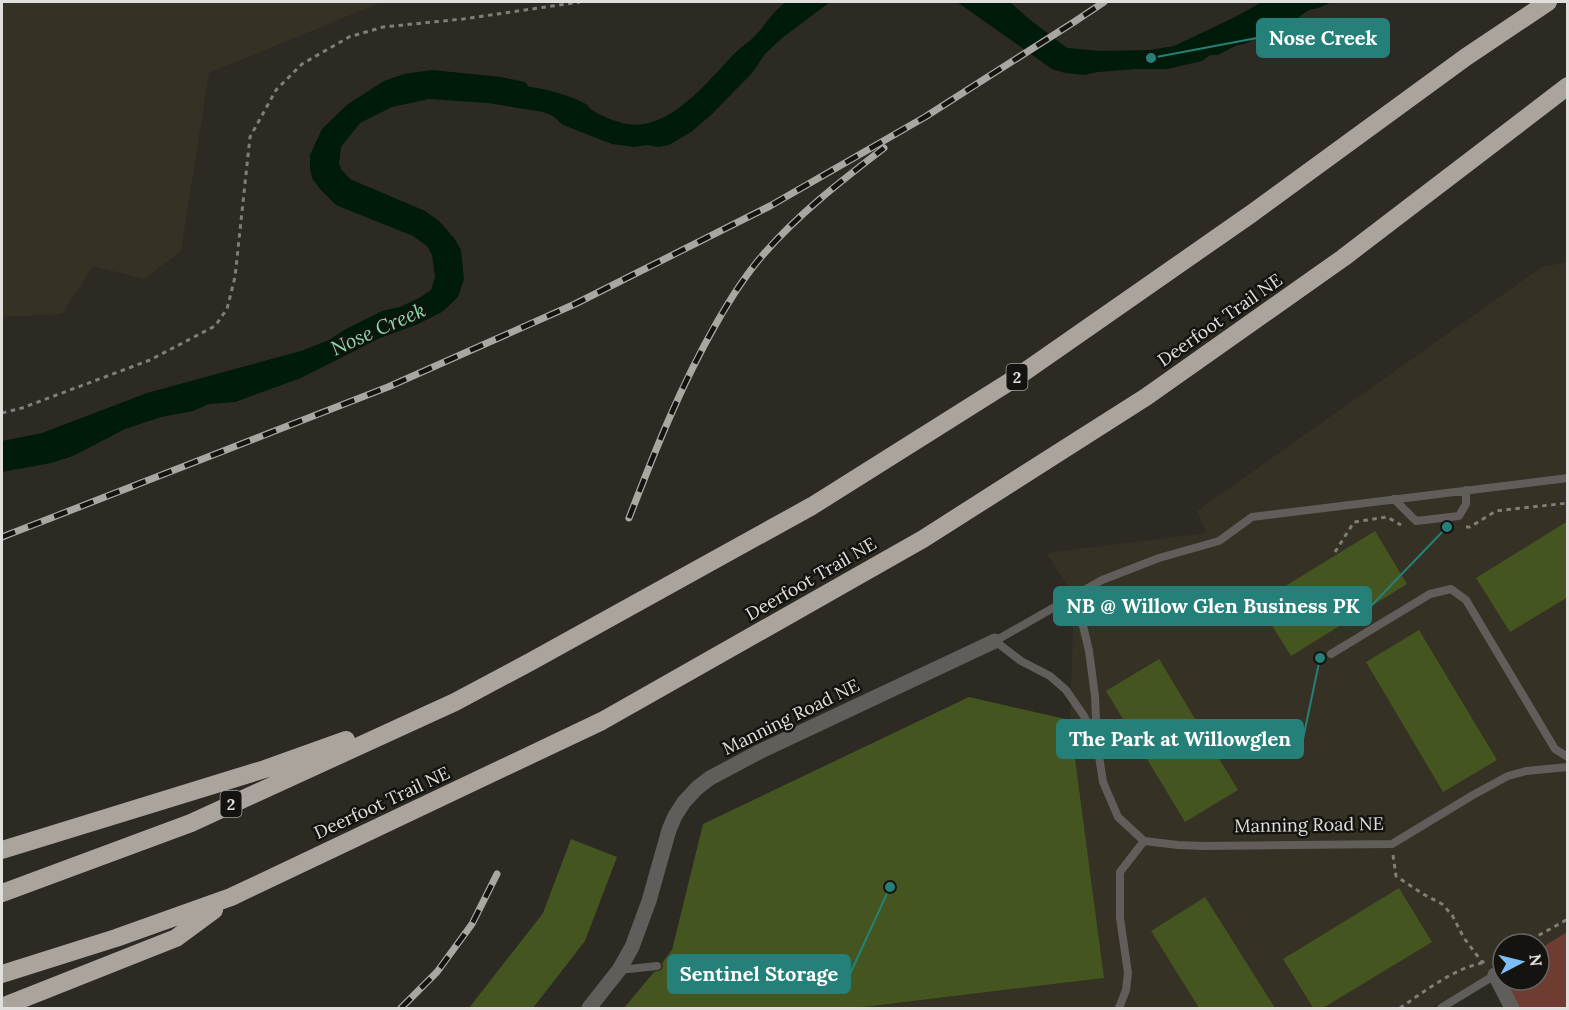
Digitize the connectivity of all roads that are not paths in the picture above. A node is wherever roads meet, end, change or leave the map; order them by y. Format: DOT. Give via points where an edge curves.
graph roads {
  1 [pos="1548,2"];
  2 [pos="1568,86"];
  3 [pos="1568,478"];
  4 [pos="1466,490"];
  5 [pos="1394,499"];
  6 [pos="1074,596"];
  7 [pos="995,641"];
  8 [pos="1331,654"];
  9 [pos="455,702"];
  10 [pos="1097,744"];
  11 [pos="1568,757"];
  12 [pos="1568,768"];
  13 [pos="1144,841"];
  14 [pos="2,850"];
  15 [pos="2,893"];
  16 [pos="231,897"];
  17 [pos="657,966"];
  18 [pos="1491,969"];
  19 [pos="619,970"];
  20 [pos="2,974"];
  21 [pos="1505,992"];
  22 [pos="2,1007"];
  23 [pos="589,1008"];
  24 [pos="1118,1008"];
  25 [pos="1441,1008"];
  26 [pos="1512,1008"];
  1 -- 9 [label="highway, 2" via="1017,377 812,506"];
  2 -- 16 [label="highway, Deerfoot Trail NE" via="1343,258 1146,398 923,539 603,721"];
  3 -- 4 [label="lane"];
  4 -- 5 [label="lane"];
  4 -- 5 [label="lane" via="1466,504 1459,516 1416,520"];
  5 -- 6 [label="lane" via="1252,517 1218,541 1102,579"];
  6 -- 7 [label="lane"];
  6 -- 10 [label="lane" via="1089,651"];
  7 -- 10 [label="lane" via="1066,690"];
  7 -- 19 [label="street, Manning Road NE" via="759,752 697,788 675,816 649,901"];
  8 -- 11 [label="lane" via="1430,594 1451,589 1466,600 1555,749"];
  9 -- 14 [label="highway" via="265,769"];
  9 -- 15 [label="highway, 2" via="191,823"];
  10 -- 13 [label="lane" via="1103,782 1118,817"];
  12 -- 13 [label="lane, Manning Road NE" via="1508,776 1392,844 1204,846"];
  13 -- 24 [label="lane" via="1120,872 1120,918 1128,973"];
  16 -- 20 [label="highway, Deerfoot Trail NE"];
  16 -- 22 [label="highway" via="176,938"];
  17 -- 19 [label="lane"];
  18 -- 25 [label="lane"];
  19 -- 23 [label="street, Manning Road NE"];
  21 -- 26 [label="street"];
}
